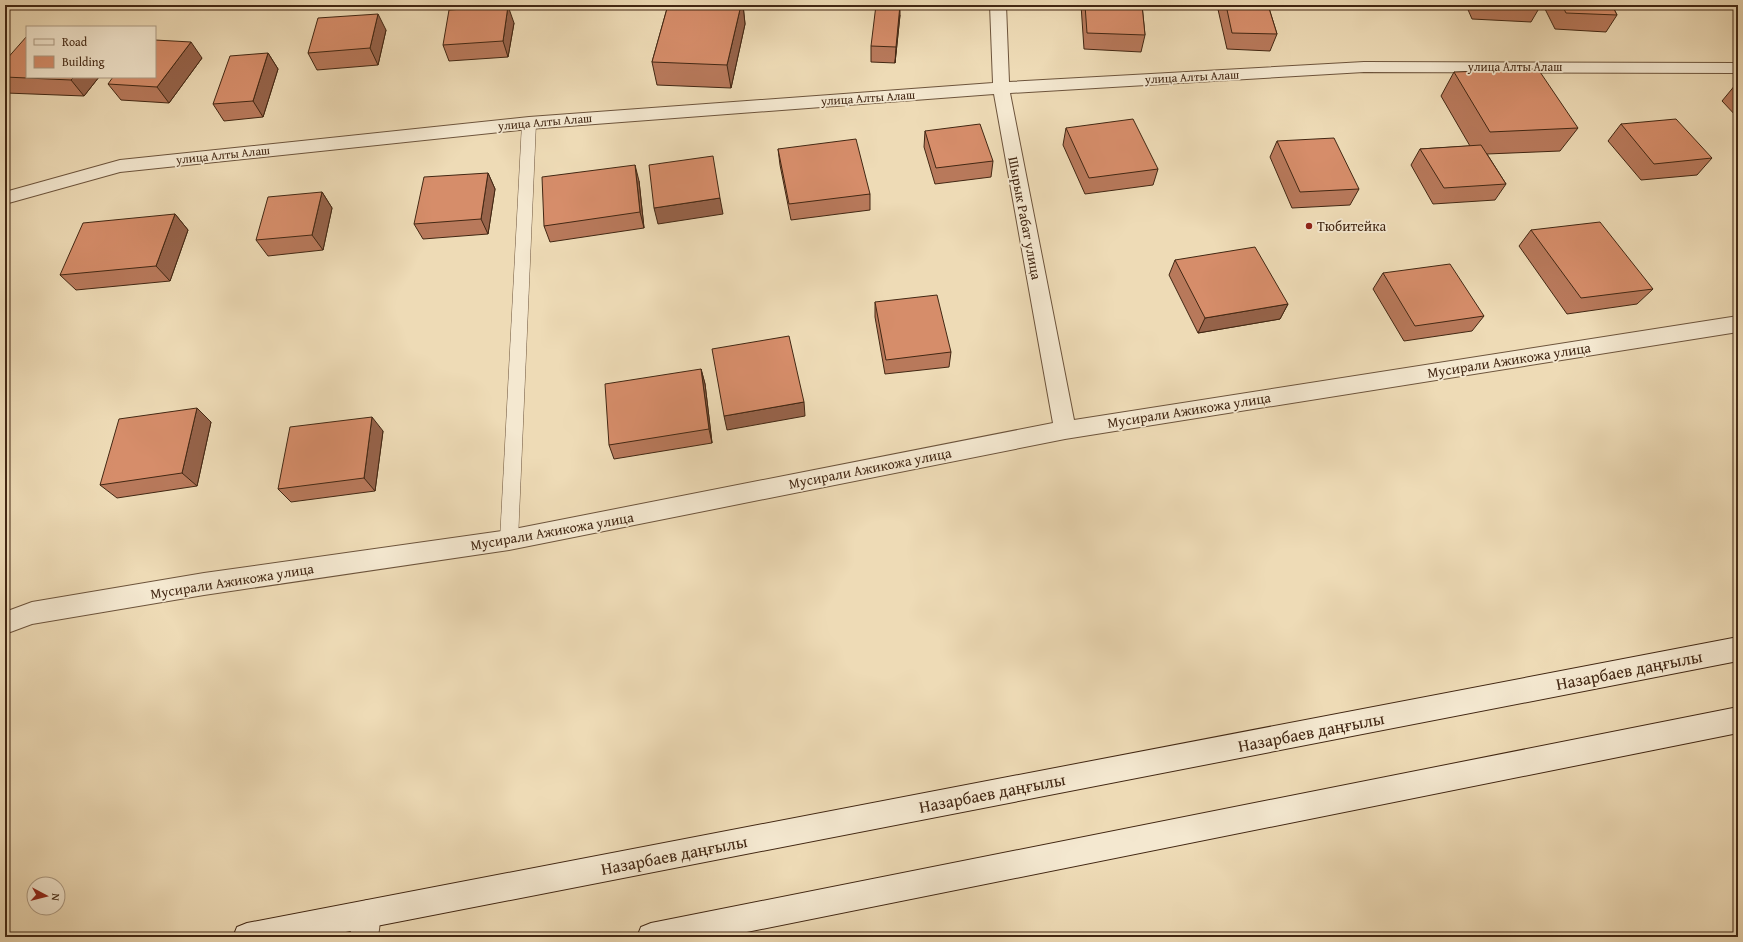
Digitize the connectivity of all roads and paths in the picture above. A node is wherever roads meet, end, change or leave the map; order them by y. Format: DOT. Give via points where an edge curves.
graph roads {
  1 [pos="998,5"];
  2 [pos="1738,68"];
  3 [pos="1001,88"];
  4 [pos="529,123"];
  5 [pos="5,198"];
  6 [pos="1738,324"];
  7 [pos="1065,430"];
  8 [pos="509,540"];
  9 [pos="5,623"];
  10 [pos="1738,649"];
  11 [pos="1738,720"];
  12 [pos="365,925"];
  13 [pos="247,937"];
  14 [pos="651,937"];
  1 -- 3 [label="street, Шырык Рабат улица"];
  2 -- 3 [label="street, улица Алты Алаш" via="1364,67"];
  3 -- 4 [label="street, улица Алты Алаш"];
  3 -- 7 [label="street, Шырык Рабат улица"];
  4 -- 5 [label="street, улица Алты Алаш" via="120,166"];
  4 -- 8 [label="lane"];
  6 -- 7 [label="street, Мусирали Ажикожа улица"];
  7 -- 8 [label="street, Мусирали Ажикожа улица"];
  8 -- 9 [label="street, Мусирали Ажикожа улица" via="32,612"];
  10 -- 12 [label="street, Назарбаев даңғылы"];
  11 -- 14 [label="street"];
  12 -- 13 [label="street, Назарбаев даңғылы"];
}
